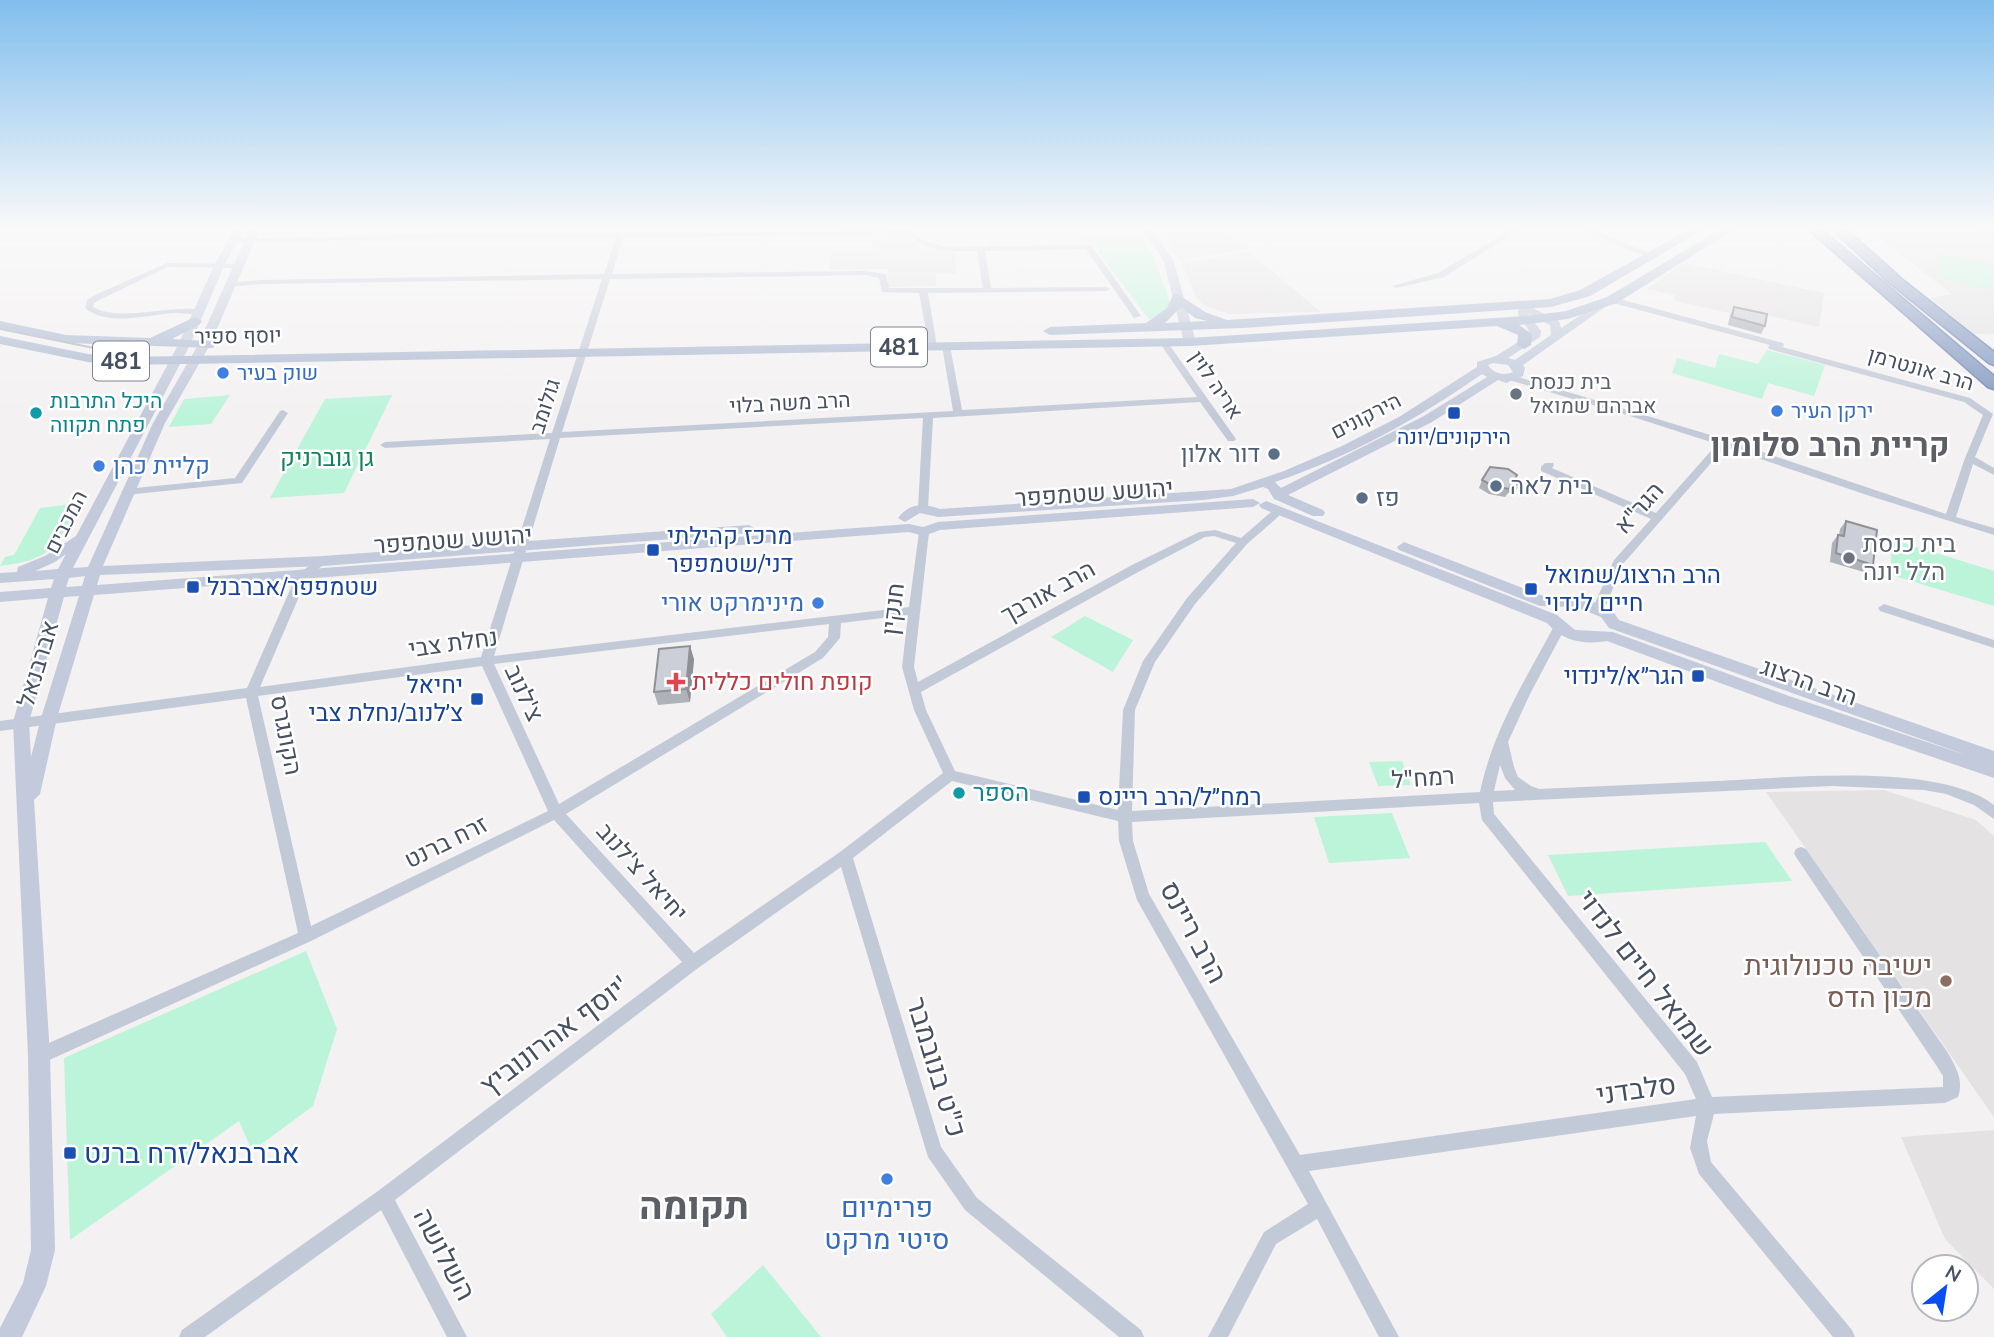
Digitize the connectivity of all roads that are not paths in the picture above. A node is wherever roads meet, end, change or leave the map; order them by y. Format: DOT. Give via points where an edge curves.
graph roads {
  1 [pos="110,291"];
  2 [pos="208,291"];
  3 [pos="226,291"];
  4 [pos="602,291"];
  5 [pos="923,291"];
  6 [pos="1120,291"];
  7 [pos="1176,291"];
  8 [pos="1586,291"];
  9 [pos="1626,291"];
  10 [pos="1886,291"];
  11 [pos="1909,291"];
  12 [pos="1178,298"];
  13 [pos="1607,303"];
  14 [pos="1525,313"];
  15 [pos="1137,316"];
  16 [pos="197,317"];
  17 [pos="1548,318"];
  18 [pos="1488,323"];
  19 [pos="0,324"];
  20 [pos="1242,324"];
  21 [pos="1186,327"];
  22 [pos="1148,328"];
  23 [pos="1557,337"];
  24 [pos="0,340"];
  25 [pos="339,342"];
  26 [pos="936,342"];
  27 [pos="1190,342"];
  28 [pos="143,344"];
  29 [pos="272,344"];
  30 [pos="184,345"];
  31 [pos="204,345"];
  32 [pos="1524,345"];
  33 [pos="585,346"];
  34 [pos="1167,346"];
  35 [pos="1772,346"];
  36 [pos="1784,346"];
  37 [pos="175,359"];
  38 [pos="196,359"];
  39 [pos="1499,359"];
  40 [pos="1994,360"];
  41 [pos="1482,369"];
  42 [pos="1516,371"];
  43 [pos="1495,377"];
  44 [pos="1994,384"];
  45 [pos="1550,388"];
  46 [pos="1198,400"];
  47 [pos="283,413"];
  48 [pos="958,413"];
  49 [pos="928,414"];
  50 [pos="555,437"];
  51 [pos="1231,439"];
  52 [pos="1724,442"];
  53 [pos="385,445"];
  54 [pos="1970,458"];
  55 [pos="1549,465"];
  56 [pos="1994,472"];
  57 [pos="1260,483"];
  58 [pos="1302,483"];
  59 [pos="1242,489"];
  60 [pos="126,492"];
  61 [pos="1279,495"];
  62 [pos="1225,506"];
  63 [pos="1264,507"];
  64 [pos="1314,512"];
  65 [pos="1659,518"];
  66 [pos="1950,519"];
  67 [pos="931,520"];
  68 [pos="907,523"];
  69 [pos="1994,532"];
  70 [pos="83,534"];
  71 [pos="1243,542"];
  72 [pos="519,552"];
  73 [pos="323,561"];
  74 [pos="94,571"];
  75 [pos="63,573"];
  76 [pos="303,574"];
  77 [pos="0,577"];
  78 [pos="88,588"];
  79 [pos="57,591"];
  80 [pos="0,597"];
  81 [pos="1558,603"];
  82 [pos="1884,608"];
  83 [pos="914,610"];
  84 [pos="1598,610"];
  85 [pos="835,619"];
  86 [pos="1556,623"];
  87 [pos="1611,630"];
  88 [pos="1994,644"];
  89 [pos="486,661"];
  90 [pos="914,690"];
  91 [pos="251,693"];
  92 [pos="49,718"];
  93 [pos="21,722"];
  94 [pos="0,726"];
  95 [pos="1502,741"];
  96 [pos="1994,758"];
  97 [pos="1994,771"];
  98 [pos="950,775"];
  99 [pos="1542,794"];
  100 [pos="1485,797"];
  101 [pos="1993,812"];
  102 [pos="556,813"];
  103 [pos="27,814"];
  104 [pos="1125,817"];
  105 [pos="1801,853"];
  106 [pos="845,856"];
  107 [pos="306,936"];
  108 [pos="693,963"];
  109 [pos="39,1056"];
  110 [pos="1705,1106"];
  111 [pos="1295,1164"];
  112 [pos="384,1197"];
  113 [pos="1320,1207"];
  114 [pos="1843,1336"];
  115 [pos="9,1337"];
  116 [pos="189,1337"];
  117 [pos="457,1337"];
  118 [pos="1134,1337"];
  119 [pos="1218,1337"];
  120 [pos="1389,1337"];
  1 -- 16 [label="street" via="90,302 89,308 114,316 177,309"];
  2 -- 16 [label="street, המכבים"];
  3 -- 31 [label="street, המכבים"];
  4 -- 33 [label="street, גולומב"];
  5 -- 26 [label="street"];
  6 -- 15 [label="street"];
  7 -- 12 [label="street"];
  8 -- 14 [label="main road, 481"];
  9 -- 13 [label="main road, 481"];
  10 -- 44 [label="highway"];
  11 -- 40 [label="highway"];
  12 -- 20 [label="main road" via="1200,315"];
  12 -- 21 [label="street"];
  12 -- 22 [label="main road" via="1173,310"];
  13 -- 17 [label="main road, יוסף ספיר / 481"];
  13 -- 23 [label="street"];
  13 -- 36 [label="street"];
  14 -- 17 [label="main road, יוסף ספיר / 481"];
  14 -- 18 [label="main road, יוסף ספיר / 481"];
  14 -- 20 [label="main road, יוסף ספיר / 481"];
  14 -- 32 [label="street" via="1535,331"];
  16 -- 28 [label="main road" via="172,335"];
  16 -- 30 [label="street, המכבים"];
  17 -- 23 [label="street"];
  18 -- 27 [label="main road, יוסף ספיר / 481"];
  18 -- 32 [label="main road" via="1519,329 1525,334"];
  19 -- 28 [label="main road, 481" via="66,340"];
  20 -- 21 [label="main road, יוסף ספיר / 481"];
  21 -- 22 [label="main road, יוסף ספיר / 481"];
  21 -- 27 [label="street"];
  22 -- 26 [label="main road, יוסף ספיר / 481"];
  23 -- 42 [label="street"];
  24 -- 37 [label="main road, 481" via="97,359"];
  25 -- 33 [label="main road, יוסף ספיר / 481"];
  26 -- 33 [label="main road, יוסף ספיר / 481"];
  26 -- 34 [label="main road, יוסף ספיר / 481"];
  26 -- 48 [label="street"];
  27 -- 34 [label="main road, יוסף ספיר / 481"];
  28 -- 30 [label="main road, 481"];
  29 -- 31 [label="main road, יוסף ספיר / 481"];
  30 -- 31 [label="main road, 481"];
  30 -- 37 [label="street, המכבים"];
  31 -- 38 [label="street, המכבים"];
  32 -- 39 [label="street"];
  33 -- 38 [label="main road, יוסף ספיר / 481"];
  33 -- 50 [label="street, גולומב"];
  34 -- 51 [label="street, אריה לוין"];
  35 -- 54 [label="street, הרב אונטרמן" via="1981,407 1987,419"];
  37 -- 38 [label="main road, יוסף ספיר / 481"];
  37 -- 70 [label="street, המכבים"];
  38 -- 60 [label="street, המכבים"];
  39 -- 41 [label="street, הירקונים" via="1483,361"];
  39 -- 42 [label="street"];
  41 -- 43 [label="street"];
  41 -- 57 [label="street, הירקונים" via="1374,434 1293,473"];
  42 -- 43 [label="street"];
  42 -- 45 [label="street"];
  43 -- 58 [label="street, הירקונים" via="1428,419"];
  45 -- 52 [label="street"];
  46 -- 48 [label="street, הרב משה בלוי"];
  47 -- 60 [label="street" via="238,481"];
  48 -- 49 [label="street, הרב משה בלוי"];
  49 -- 50 [label="street, הרב משה בלוי"];
  49 -- 67 [label="street, חנקין"];
  50 -- 53 [label="street, הרב משה בלוי"];
  50 -- 72 [label="street, גולומב"];
  52 -- 65 [label="street, הגר\"א"];
  52 -- 66 [label="street"];
  54 -- 56 [label="street"];
  54 -- 66 [label="street, הרב אונטרמן"];
  55 -- 65 [label="street" via="1545,469"];
  57 -- 59 [label="street, הירקונים"];
  57 -- 61 [label="street"];
  58 -- 61 [label="street, הירקונים"];
  58 -- 64 [label="street" via="1300,495"];
  59 -- 63 [label="street" via="1244,497"];
  59 -- 67 [label="street, יהושע שטמפפר"];
  60 -- 74 [label="street, המכבים"];
  61 -- 63 [label="street, הירקונים"];
  61 -- 64 [label="street, הרב הרצוג"];
  62 -- 63 [label="street, יהושע שטמפפר"];
  62 -- 63 [label="street" via="1252,513"];
  62 -- 67 [label="street, יהושע שטמפפר"];
  63 -- 71 [label="street, הרב ריינס"];
  63 -- 86 [label="street, הרב הרצוג"];
  64 -- 81 [label="street, הרב הרצוג" via="1520,594"];
  65 -- 84 [label="street, הגר\"א" via="1618,563"];
  66 -- 69 [label="street"];
  67 -- 68 [label="street"];
  67 -- 68 [label="street" via="912,511"];
  67 -- 83 [label="street, חנקין"];
  68 -- 72 [label="street, יהושע שטמפפר"];
  70 -- 75 [label="street, המכבים"];
  70 -- 77 [label="street" via="50,559"];
  71 -- 90 [label="street, הרב אורבך" via="1203,534"];
  71 -- 104 [label="street, הרב ריינס" via="1191,601 1149,661 1129,710"];
  72 -- 73 [label="street, יהושע שטמפפר"];
  72 -- 76 [label="street, יהושע שטמפפר"];
  72 -- 89 [label="street, צ'לנוב"];
  73 -- 74 [label="street, יהושע שטמפפר"];
  73 -- 76 [label="street"];
  74 -- 75 [label="street, יהושע שטמפפר"];
  74 -- 78 [label="street, אברבנאל"];
  75 -- 77 [label="street, יהושע שטמפפר"];
  75 -- 79 [label="street, אברבנאל"];
  76 -- 78 [label="street, יהושע שטמפפר"];
  76 -- 91 [label="street, הקונגרס"];
  78 -- 79 [label="street, יהושע שטמפפר"];
  78 -- 92 [label="street, אברבנאל"];
  79 -- 80 [label="street, יהושע שטמפפר"];
  79 -- 93 [label="street, אברבנאל"];
  81 -- 84 [label="street, הרב הרצוג" via="1573,602"];
  81 -- 86 [label="street" via="1551,611"];
  82 -- 88 [label="street"];
  83 -- 85 [label="street, נחלת צבי"];
  83 -- 90 [label="street, חנקין" via="908,667"];
  84 -- 87 [label="street, הרב הרצוג" via="1606,613"];
  85 -- 89 [label="street, נחלת צבי"];
  85 -- 102 [label="street, זרח ברנט" via="834,638 819,655"];
  86 -- 87 [label="street, הרב הרצוג" via="1577,636"];
  86 -- 95 [label="street"];
  87 -- 96 [label="street, הרב הרצוג"];
  87 -- 97 [label="street, הרב הרצוג" via="1783,700"];
  89 -- 91 [label="street, נחלת צבי"];
  89 -- 102 [label="street, צ'לנוב"];
  90 -- 98 [label="street"];
  91 -- 92 [label="street, נחלת צבי"];
  91 -- 107 [label="street, הקונגרס"];
  92 -- 93 [label="street, נחלת צבי"];
  92 -- 103 [label="street, אברבנאל"];
  93 -- 94 [label="street, נחלת צבי"];
  93 -- 103 [label="street, אברבנאל"];
  95 -- 99 [label="street" via="1514,783"];
  95 -- 100 [label="street"];
  98 -- 104 [label="street, רמח\"ל"];
  98 -- 106 [label="street, יוסף אהרונוביץ'"];
  99 -- 100 [label="street, רמח\"ל"];
  99 -- 101 [label="street, רמח\"ל" via="1832,781 1924,785 1963,794"];
  100 -- 104 [label="street, רמח\"ל"];
  100 -- 110 [label="street, שמואל חיים לנדוי" via="1493,826 1691,1068"];
  102 -- 107 [label="street, זרח ברנט"];
  102 -- 108 [label="street, יחיאל צ'לנוב"];
  103 -- 109 [label="street, אברבנאל"];
  104 -- 111 [label="street, הרב ריינס" via="1126,841 1142,896"];
  105 -- 110 [label="street, סלבדני" via="1942,1059 1952,1091 1945,1095"];
  106 -- 108 [label="street, יוסף אהרונוביץ'"];
  106 -- 118 [label="street, כ\"ט בנובמבר" via="934,1151 971,1204"];
  107 -- 109 [label="street, זרח ברנט"];
  108 -- 112 [label="street, יוסף אהרונוביץ'"];
  109 -- 115 [label="street, אברבנאל" via="44,1250 34,1286"];
  110 -- 111 [label="street, סלבדני"];
  110 -- 114 [label="street" via="1697,1152 1706,1168"];
  111 -- 113 [label="street, הרב ריינס"];
  112 -- 116 [label="street, יוסף אהרונוביץ'"];
  112 -- 117 [label="street, השלושה"];
  113 -- 119 [label="street" via="1270,1238"];
  113 -- 120 [label="street, הרב ריינס"];
}
